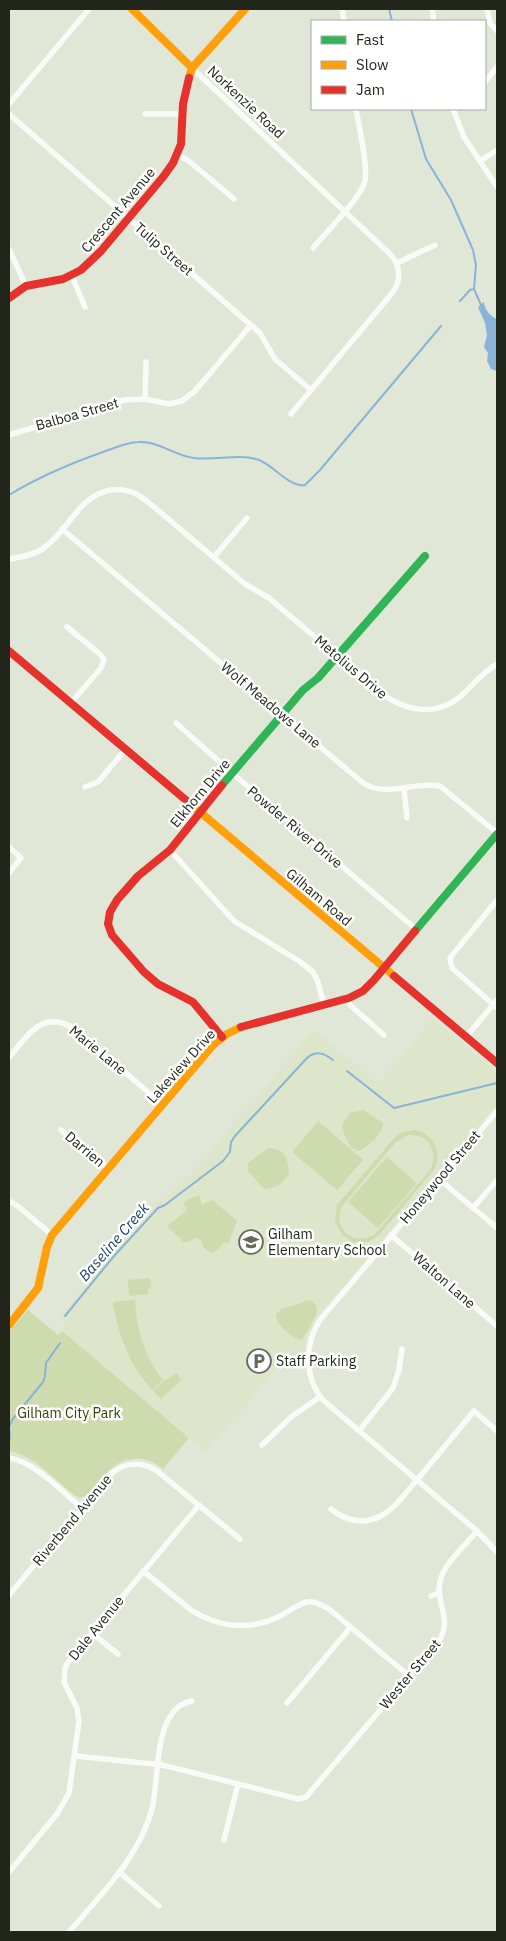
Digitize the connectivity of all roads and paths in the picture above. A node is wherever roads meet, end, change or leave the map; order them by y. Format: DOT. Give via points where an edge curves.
graph roads {
  1 [pos="89,9"];
  2 [pos="132,9"];
  3 [pos="245,9"];
  4 [pos="487,9"];
  5 [pos="497,31"];
  6 [pos="497,67"];
  7 [pos="192,68"];
  8 [pos="486,81"];
  9 [pos="9,104"];
  10 [pos="356,110"];
  11 [pos="454,110"];
  12 [pos="9,114"];
  13 [pos="145,114"];
  14 [pos="182,114"];
  15 [pos="497,150"];
  16 [pos="177,155"];
  17 [pos="480,161"];
  18 [pos="497,187"];
  19 [pos="234,200"];
  20 [pos="344,210"];
  21 [pos="128,218"];
  22 [pos="435,245"];
  23 [pos="313,248"];
  24 [pos="9,249"];
  25 [pos="397,263"];
  26 [pos="72,276"];
  27 [pos="26,286"];
  28 [pos="9,298"];
  29 [pos="85,307"];
  30 [pos="251,325"];
  31 [pos="146,362"];
  32 [pos="311,390"];
  33 [pos="145,399"];
  34 [pos="291,414"];
  35 [pos="9,435"];
  36 [pos="247,518"];
  37 [pos="62,529"];
  38 [pos="425,556"];
  39 [pos="214,557"];
  40 [pos="9,559"];
  41 [pos="67,627"];
  42 [pos="9,651"];
  43 [pos="337,656"];
  44 [pos="497,664"];
  45 [pos="70,704"];
  46 [pos="282,714"];
  47 [pos="176,723"];
  48 [pos="125,750"];
  49 [pos="232,773"];
  50 [pos="85,787"];
  51 [pos="404,789"];
  52 [pos="199,812"];
  53 [pos="407,818"];
  54 [pos="497,834"];
  55 [pos="9,847"];
  56 [pos="170,850"];
  57 [pos="9,873"];
  58 [pos="497,900"];
  59 [pos="416,929"];
  60 [pos="384,967"];
  61 [pos="347,998"];
  62 [pos="496,1004"];
  63 [pos="324,1005"];
  64 [pos="384,1035"];
  65 [pos="222,1037"];
  66 [pos="466,1037"];
  67 [pos="9,1058"];
  68 [pos="497,1063"];
  69 [pos="162,1104"];
  70 [pos="497,1110"];
  71 [pos="61,1130"];
  72 [pos="108,1168"];
  73 [pos="439,1179"];
  74 [pos="497,1180"];
  75 [pos="9,1201"];
  76 [pos="473,1208"];
  77 [pos="497,1228"];
  78 [pos="52,1235"];
  79 [pos="391,1235"];
  80 [pos="9,1325"];
  81 [pos="497,1326"];
  82 [pos="402,1349"];
  83 [pos="320,1396"];
  84 [pos="359,1431"];
  85 [pos="497,1431"];
  86 [pos="262,1446"];
  87 [pos="9,1458"];
  88 [pos="416,1480"];
  89 [pos="199,1506"];
  90 [pos="82,1508"];
  91 [pos="331,1509"];
  92 [pos="477,1532"];
  93 [pos="240,1539"];
  94 [pos="497,1552"];
  95 [pos="144,1571"];
  96 [pos="439,1593"];
  97 [pos="9,1595"];
  98 [pos="430,1596"];
  99 [pos="350,1628"];
  100 [pos="92,1633"];
  101 [pos="118,1654"];
  102 [pos="409,1676"];
  103 [pos="192,1701"];
  104 [pos="287,1703"];
  105 [pos="76,1756"];
  106 [pos="158,1764"];
  107 [pos="238,1784"];
  108 [pos="224,1840"];
  109 [pos="9,1872"];
  110 [pos="119,1872"];
  111 [pos="159,1906"];
  112 [pos="68,1932"];
  1 -- 9 [label="street"];
  2 -- 7 [label="street, Norkenzie Road"];
  3 -- 7 [label="street"];
  4 -- 5 [label="street" via="490,23"];
  6 -- 8 [label="street"];
  7 -- 14 [label="street, Crescent Avenue"];
  7 -- 20 [label="street, Norkenzie Road"];
  10 -- 20 [label="street" via="366,175 362,188"];
  11 -- 17 [label="street" via="464,137"];
  12 -- 21 [label="street, Tulip Street"];
  13 -- 14 [label="street"];
  14 -- 16 [label="street, Crescent Avenue"];
  15 -- 17 [label="street"];
  16 -- 19 [label="street" via="189,161"];
  16 -- 21 [label="street, Crescent Avenue"];
  17 -- 18 [label="street"];
  20 -- 23 [label="street"];
  20 -- 25 [label="street, Norkenzie Road"];
  21 -- 26 [label="street, Crescent Avenue" via="90,263"];
  21 -- 30 [label="street, Tulip Street"];
  22 -- 25 [label="street"];
  24 -- 27 [label="street"];
  25 -- 32 [label="street" via="398,280 393,292"];
  26 -- 27 [label="street, Crescent Avenue"];
  26 -- 29 [label="street"];
  27 -- 28 [label="street, Crescent Avenue"];
  30 -- 32 [label="street, Tulip Street" via="263,336 275,359"];
  30 -- 33 [label="street, Balboa Street" via="188,397 170,404"];
  31 -- 33 [label="street"];
  32 -- 34 [label="street"];
  33 -- 35 [label="street, Balboa Street" via="124,400"];
  36 -- 39 [label="street"];
  37 -- 39 [label="street, Metolius Drive" via="93,496 126,490 147,501"];
  37 -- 40 [label="street, Metolius Drive" via="39,551"];
  37 -- 46 [label="street, Wolf Meadows Lane"];
  38 -- 43 [label="street, Elkhorn Drive"];
  39 -- 43 [label="street, Metolius Drive" via="246,584 269,598"];
  41 -- 45 [label="street" via="104,660 101,668"];
  42 -- 45 [label="street, Gilham Road"];
  43 -- 44 [label="street, Metolius Drive" via="391,701 425,710 458,698"];
  43 -- 46 [label="street, Elkhorn Drive"];
  45 -- 48 [label="street, Gilham Road"];
  46 -- 49 [label="street, Elkhorn Drive"];
  46 -- 51 [label="street, Wolf Meadows Lane" via="362,783 379,789"];
  47 -- 49 [label="street, Powder River Drive"];
  48 -- 50 [label="street" via="98,782"];
  48 -- 52 [label="street, Gilham Road"];
  49 -- 52 [label="street, Elkhorn Drive"];
  49 -- 59 [label="street, Powder River Drive"];
  51 -- 53 [label="street"];
  51 -- 54 [label="street, Wolf Meadows Lane" via="440,786"];
  52 -- 56 [label="street, Elkhorn Drive"];
  52 -- 60 [label="street, Gilham Road"];
  54 -- 59 [label="street, Lakeview Drive"];
  55 -- 57 [label="street" via="22,858"];
  56 -- 63 [label="street" via="234,921 313,972"];
  56 -- 65 [label="street, Elkhorn Drive" via="145,868 124,891 113,905 105,924 148,977 193,1002"];
  58 -- 62 [label="street" via="450,958 452,968"];
  59 -- 60 [label="street, Lakeview Drive"];
  60 -- 61 [label="street, Lakeview Drive" via="362,991"];
  60 -- 66 [label="street, Gilham Road"];
  61 -- 63 [label="street, Lakeview Drive"];
  61 -- 64 [label="street" via="351,1006"];
  62 -- 66 [label="street"];
  63 -- 65 [label="street, Lakeview Drive" via="239,1028"];
  65 -- 69 [label="street, Lakeview Drive"];
  66 -- 68 [label="street, Gilham Road"];
  67 -- 69 [label="street, Marie Lane" via="34,1028 49,1022 62,1023 73,1028"];
  69 -- 72 [label="street, Lakeview Drive"];
  70 -- 73 [label="street, Honeywood Street"];
  71 -- 72 [label="street, Darrien"];
  72 -- 78 [label="street, Lakeview Drive"];
  73 -- 76 [label="street"];
  73 -- 79 [label="street, Honeywood Street"];
  74 -- 76 [label="street"];
  75 -- 78 [label="street"];
  76 -- 77 [label="street"];
  78 -- 80 [label="street, Lakeview Drive" via="38,1288"];
  79 -- 81 [label="street, Walton Lane"];
  79 -- 83 [label="street, Honeywood Street" via="315,1328 308,1362 312,1382"];
  82 -- 84 [label="street" via="393,1388"];
  83 -- 84 [label="street, Honeywood Street"];
  83 -- 86 [label="street" via="291,1417"];
  84 -- 88 [label="street, Honeywood Street"];
  85 -- 88 [label="street" via="474,1411"];
  87 -- 90 [label="street" via="34,1468"];
  88 -- 91 [label="street" via="391,1509 374,1518 353,1521"];
  88 -- 92 [label="street, Honeywood Street"];
  89 -- 90 [label="street, Riverbend Avenue" via="156,1470 134,1464 116,1469"];
  89 -- 93 [label="street, Riverbend Avenue"];
  89 -- 95 [label="street, Dale Avenue"];
  90 -- 97 [label="street, Riverbend Avenue"];
  92 -- 94 [label="street, Honeywood Street"];
  92 -- 96 [label="street, Wester Street" via="445,1568"];
  95 -- 99 [label="street" via="191,1610 223,1624 256,1625 313,1602 324,1606"];
  95 -- 100 [label="street, Dale Avenue"];
  96 -- 98 [label="street"];
  96 -- 102 [label="street, Wester Street" via="445,1616 444,1632"];
  99 -- 102 [label="street"];
  99 -- 104 [label="street"];
  100 -- 101 [label="street"];
  100 -- 105 [label="street, Dale Avenue" via="68,1662 64,1676 66,1690 79,1714"];
  102 -- 107 [label="street, Wester Street" via="306,1797 298,1799"];
  103 -- 106 [label="street" via="177,1708 169,1720"];
  105 -- 106 [label="street"];
  105 -- 109 [label="street, Dale Avenue" via="71,1785 62,1808"];
  106 -- 107 [label="street"];
  106 -- 110 [label="street" via="148,1820 135,1850"];
  107 -- 108 [label="street"];
  110 -- 111 [label="street"];
  110 -- 112 [label="street"];
}
